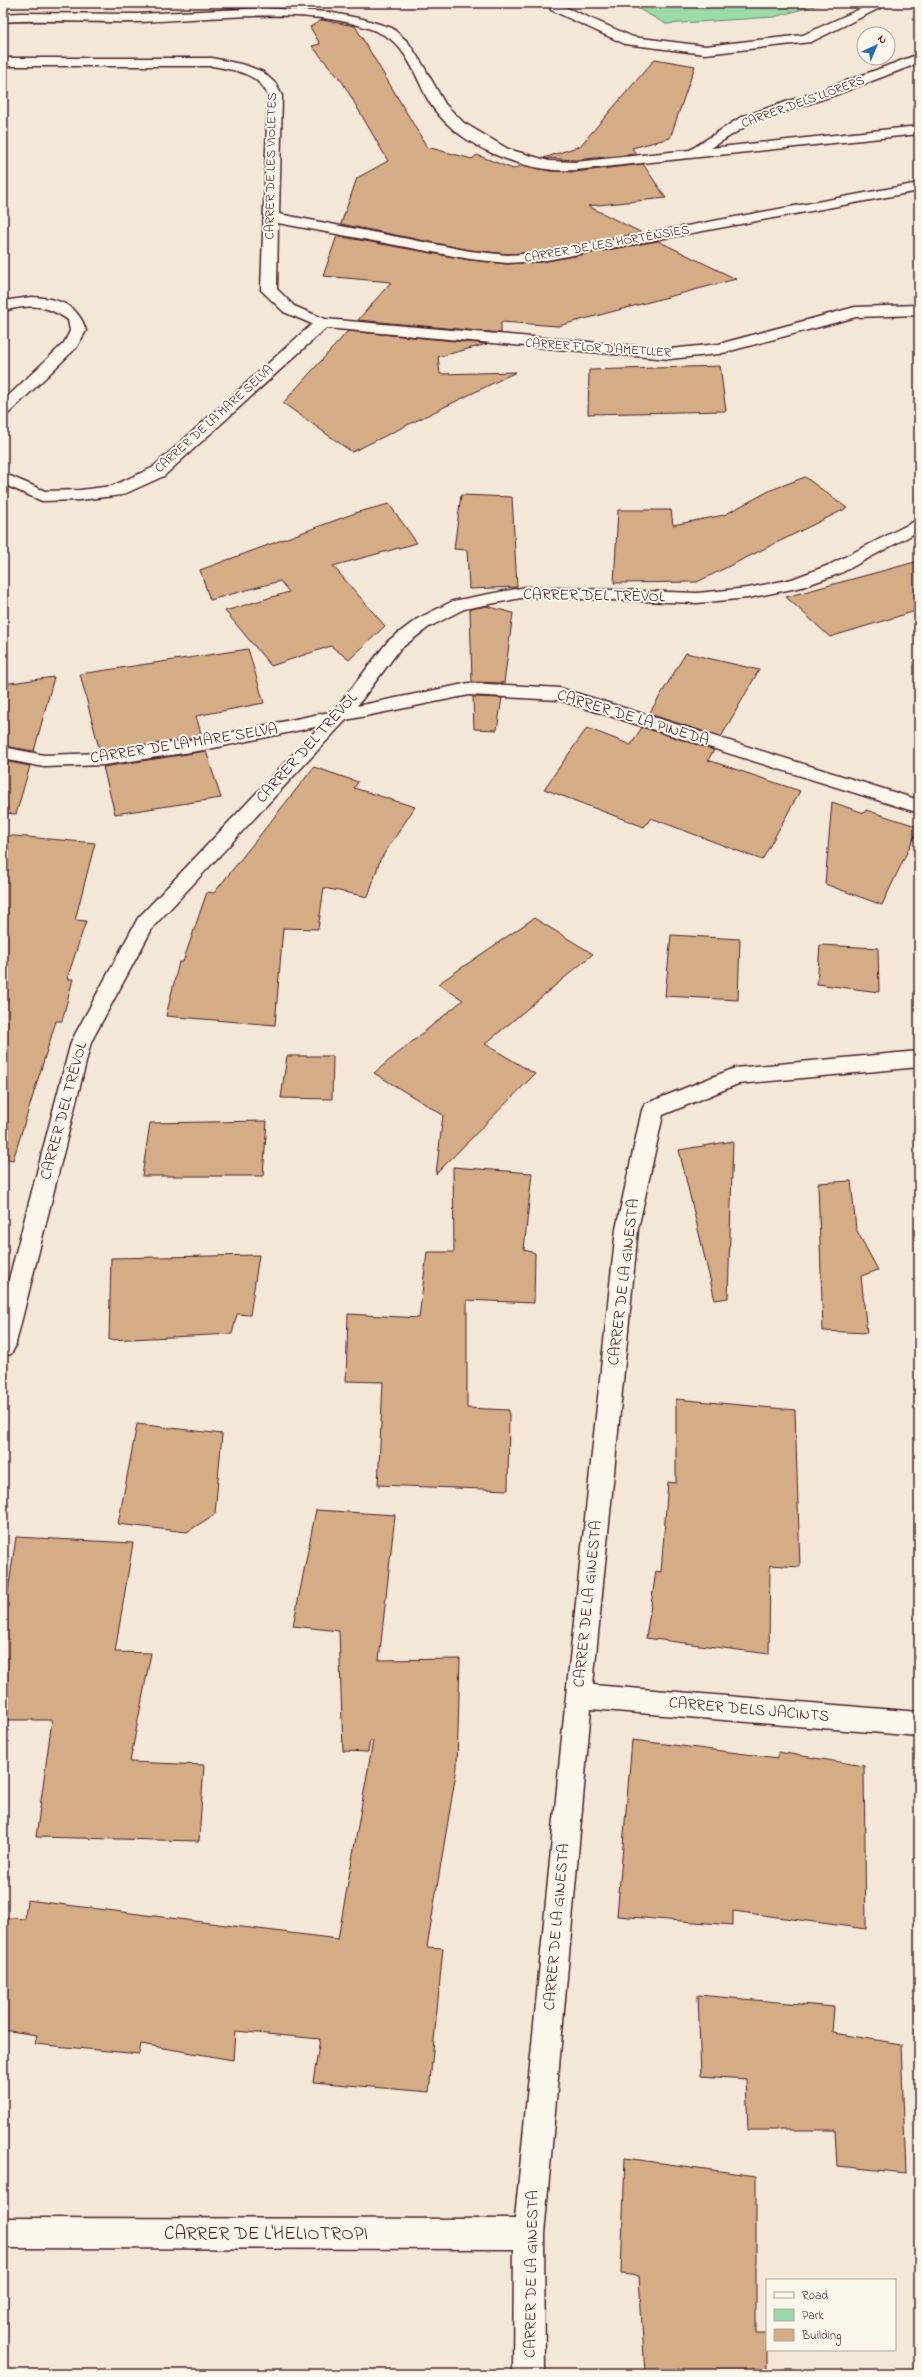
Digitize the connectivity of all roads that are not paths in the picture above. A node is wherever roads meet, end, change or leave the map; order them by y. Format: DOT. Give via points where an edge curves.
graph roads {
  1 [pos="884,3"];
  2 [pos="556,7"];
  3 [pos="3,18"];
  4 [pos="919,58"];
  5 [pos="3,62"];
  6 [pos="919,130"];
  7 [pos="691,153"];
  8 [pos="919,187"];
  9 [pos="270,217"];
  10 [pos="3,306"];
  11 [pos="919,310"];
  12 [pos="322,323"];
  13 [pos="3,410"];
  14 [pos="3,478"];
  15 [pos="919,524"];
  16 [pos="340,716"];
  17 [pos="3,753"];
  18 [pos="919,807"];
  19 [pos="919,1059"];
  20 [pos="3,1347"];
  21 [pos="578,1696"];
  22 [pos="919,1724"];
  23 [pos="3,2233"];
  24 [pos="529,2234"];
  25 [pos="529,2374"];
  1 -- 2 [label="street" via="806,39 705,50 630,41"];
  3 -- 7 [label="street" via="137,18 293,10 329,12 389,32 403,45 440,108 484,143 546,165 575,166"];
  4 -- 7 [label="street, CARRER DELS LLORERS" via="746,120"];
  5 -- 9 [label="street, CARRER DE LES VIOLETES" via="212,62 241,67 262,77 272,85 275,96"];
  6 -- 7 [label="street"];
  8 -- 9 [label="street, CARRER DE LES HORTÈNSIES" via="542,258 507,260"];
  9 -- 12 [label="street, CARRER DE LES VIOLETES" via="269,290 289,309"];
  10 -- 13 [label="street" via="10,303 35,302 59,307 75,318 78,331 70,345"];
  11 -- 12 [label="street, CARRER FLOR D'AMETLLER" via="855,312 719,348 669,354"];
  12 -- 14 [label="street, CARRER DE LA MARE SELVA" via="158,472 116,491 80,495 42,496"];
  15 -- 16 [label="street, CARRER DEL TRÈVOL" via="835,569 796,583 748,593 697,598 526,592 459,605 423,622 394,645"];
  16 -- 17 [label="street, CARRER DE LA MARE SELVA" via="204,744 104,759 44,761"];
  16 -- 18 [label="street, CARRER DE LA PINEDA" via="469,690 560,694"];
  16 -- 20 [label="street, CARRER DEL TRÈVOL" via="145,923 81,1042"];
  19 -- 21 [label="street, CARRER DE LA GINESTA" via="735,1076 653,1110 628,1229"];
  21 -- 22 [label="street, CARRER DELS JACINTS"];
  21 -- 24 [label="street, CARRER DE LA GINESTA"];
  23 -- 24 [label="street, CARRER DE L'HELIOTROPI"];
  24 -- 25 [label="street, CARRER DE LA GINESTA"];
}
